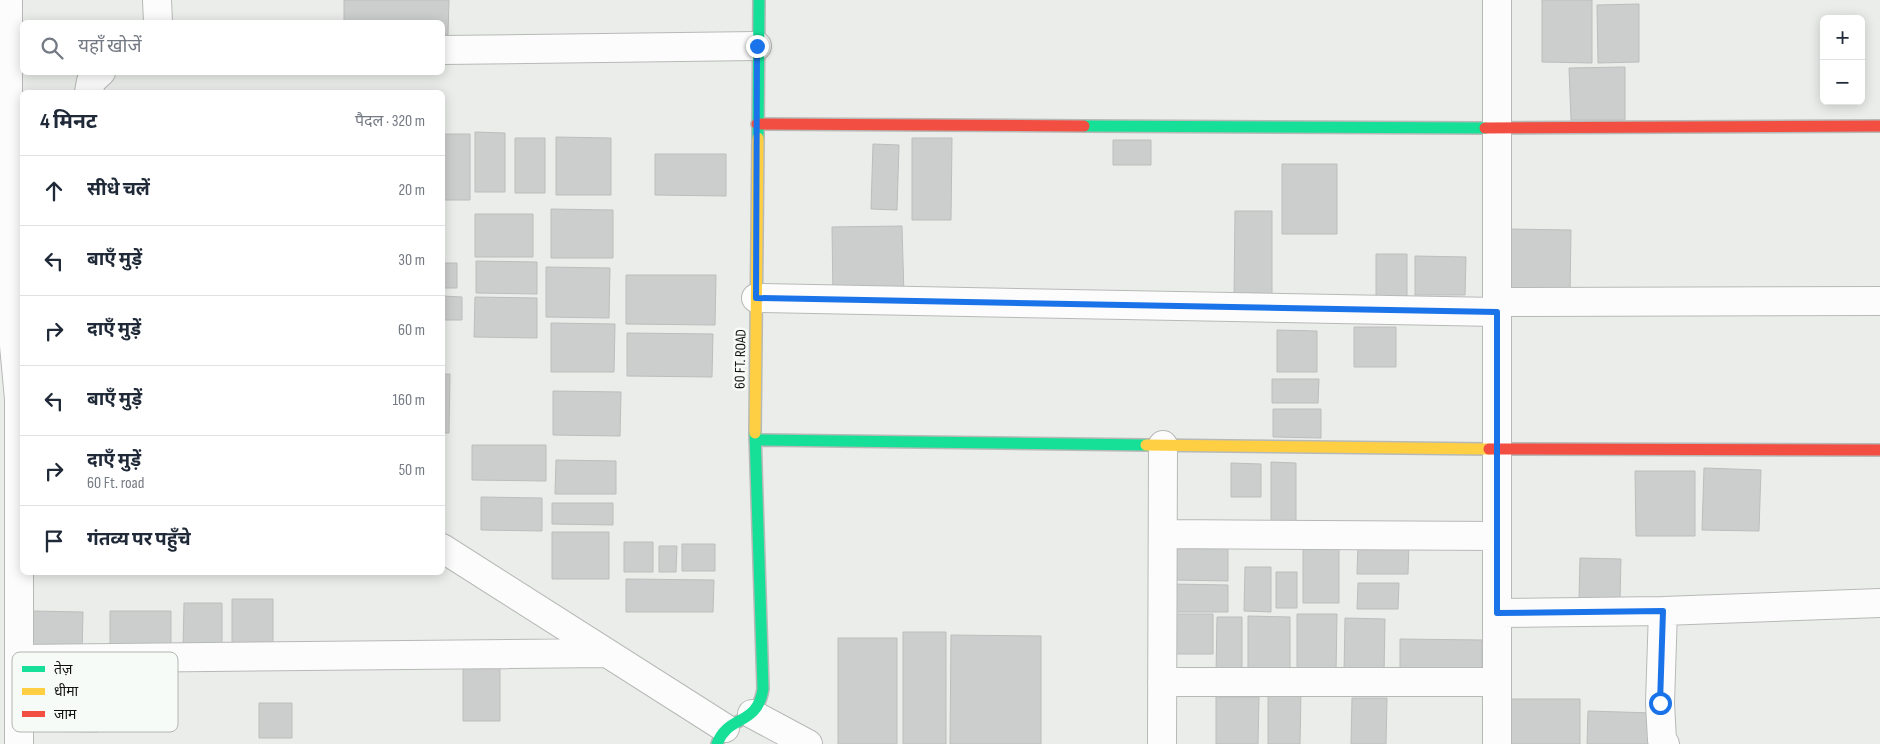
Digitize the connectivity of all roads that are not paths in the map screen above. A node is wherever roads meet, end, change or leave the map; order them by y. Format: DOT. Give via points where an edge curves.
graph roads {
  1 [pos="8,0"];
  2 [pos="157,0"];
  3 [pos="759,0"];
  4 [pos="1497,0"];
  5 [pos="158,20"];
  6 [pos="757,46"];
  7 [pos="445,50"];
  8 [pos="98,75"];
  9 [pos="89,90"];
  10 [pos="757,124"];
  11 [pos="1880,126"];
  12 [pos="1497,128"];
  13 [pos="4,280"];
  14 [pos="756,298"];
  15 [pos="1880,301"];
  16 [pos="1497,307"];
  17 [pos="755,440"];
  18 [pos="1163,445"];
  19 [pos="1497,449"];
  20 [pos="1880,450"];
  21 [pos="1163,534"];
  22 [pos="1497,536"];
  23 [pos="445,550"];
  24 [pos="1880,603"];
  25 [pos="1663,611"];
  26 [pos="1497,613"];
  27 [pos="20,652"];
  28 [pos="606,653"];
  29 [pos="178,657"];
  30 [pos="1162,682"];
  31 [pos="1497,682"];
  32 [pos="752,714"];
  33 [pos="721,736"];
  34 [pos="808,744"];
  35 [pos="1162,744"];
  36 [pos="1497,744"];
  37 [pos="1665,744"];
  1 -- 13 [label="street"];
  2 -- 5 [label="street"];
  3 -- 6 [label="street, 60 FT. ROAD"];
  4 -- 12 [label="street"];
  6 -- 7 [label="street"];
  6 -- 10 [label="street, 60 FT. ROAD"];
  8 -- 9 [label="street" via="91,81"];
  10 -- 12 [label="street"];
  10 -- 14 [label="street, 60 FT. ROAD"];
  11 -- 12 [label="street"];
  12 -- 16 [label="street"];
  13 -- 27 [label="street" via="19,399"];
  14 -- 16 [label="street"];
  14 -- 17 [label="street, 60 FT. ROAD"];
  15 -- 16 [label="street"];
  16 -- 19 [label="street"];
  17 -- 18 [label="street"];
  17 -- 32 [label="street, 60 FT. ROAD" via="764,680 762,699"];
  18 -- 19 [label="street"];
  18 -- 21 [label="street"];
  19 -- 20 [label="street"];
  19 -- 22 [label="street"];
  21 -- 22 [label="street"];
  21 -- 30 [label="street"];
  22 -- 26 [label="street"];
  23 -- 28 [label="street"];
  24 -- 25 [label="street"];
  25 -- 26 [label="street"];
  25 -- 37 [label="street" via="1660,703"];
  26 -- 31 [label="street"];
  28 -- 29 [label="street"];
  28 -- 33 [label="street"];
  30 -- 31 [label="street"];
  30 -- 35 [label="street"];
  31 -- 36 [label="street"];
  32 -- 33 [label="street"];
  32 -- 34 [label="street"];
}
